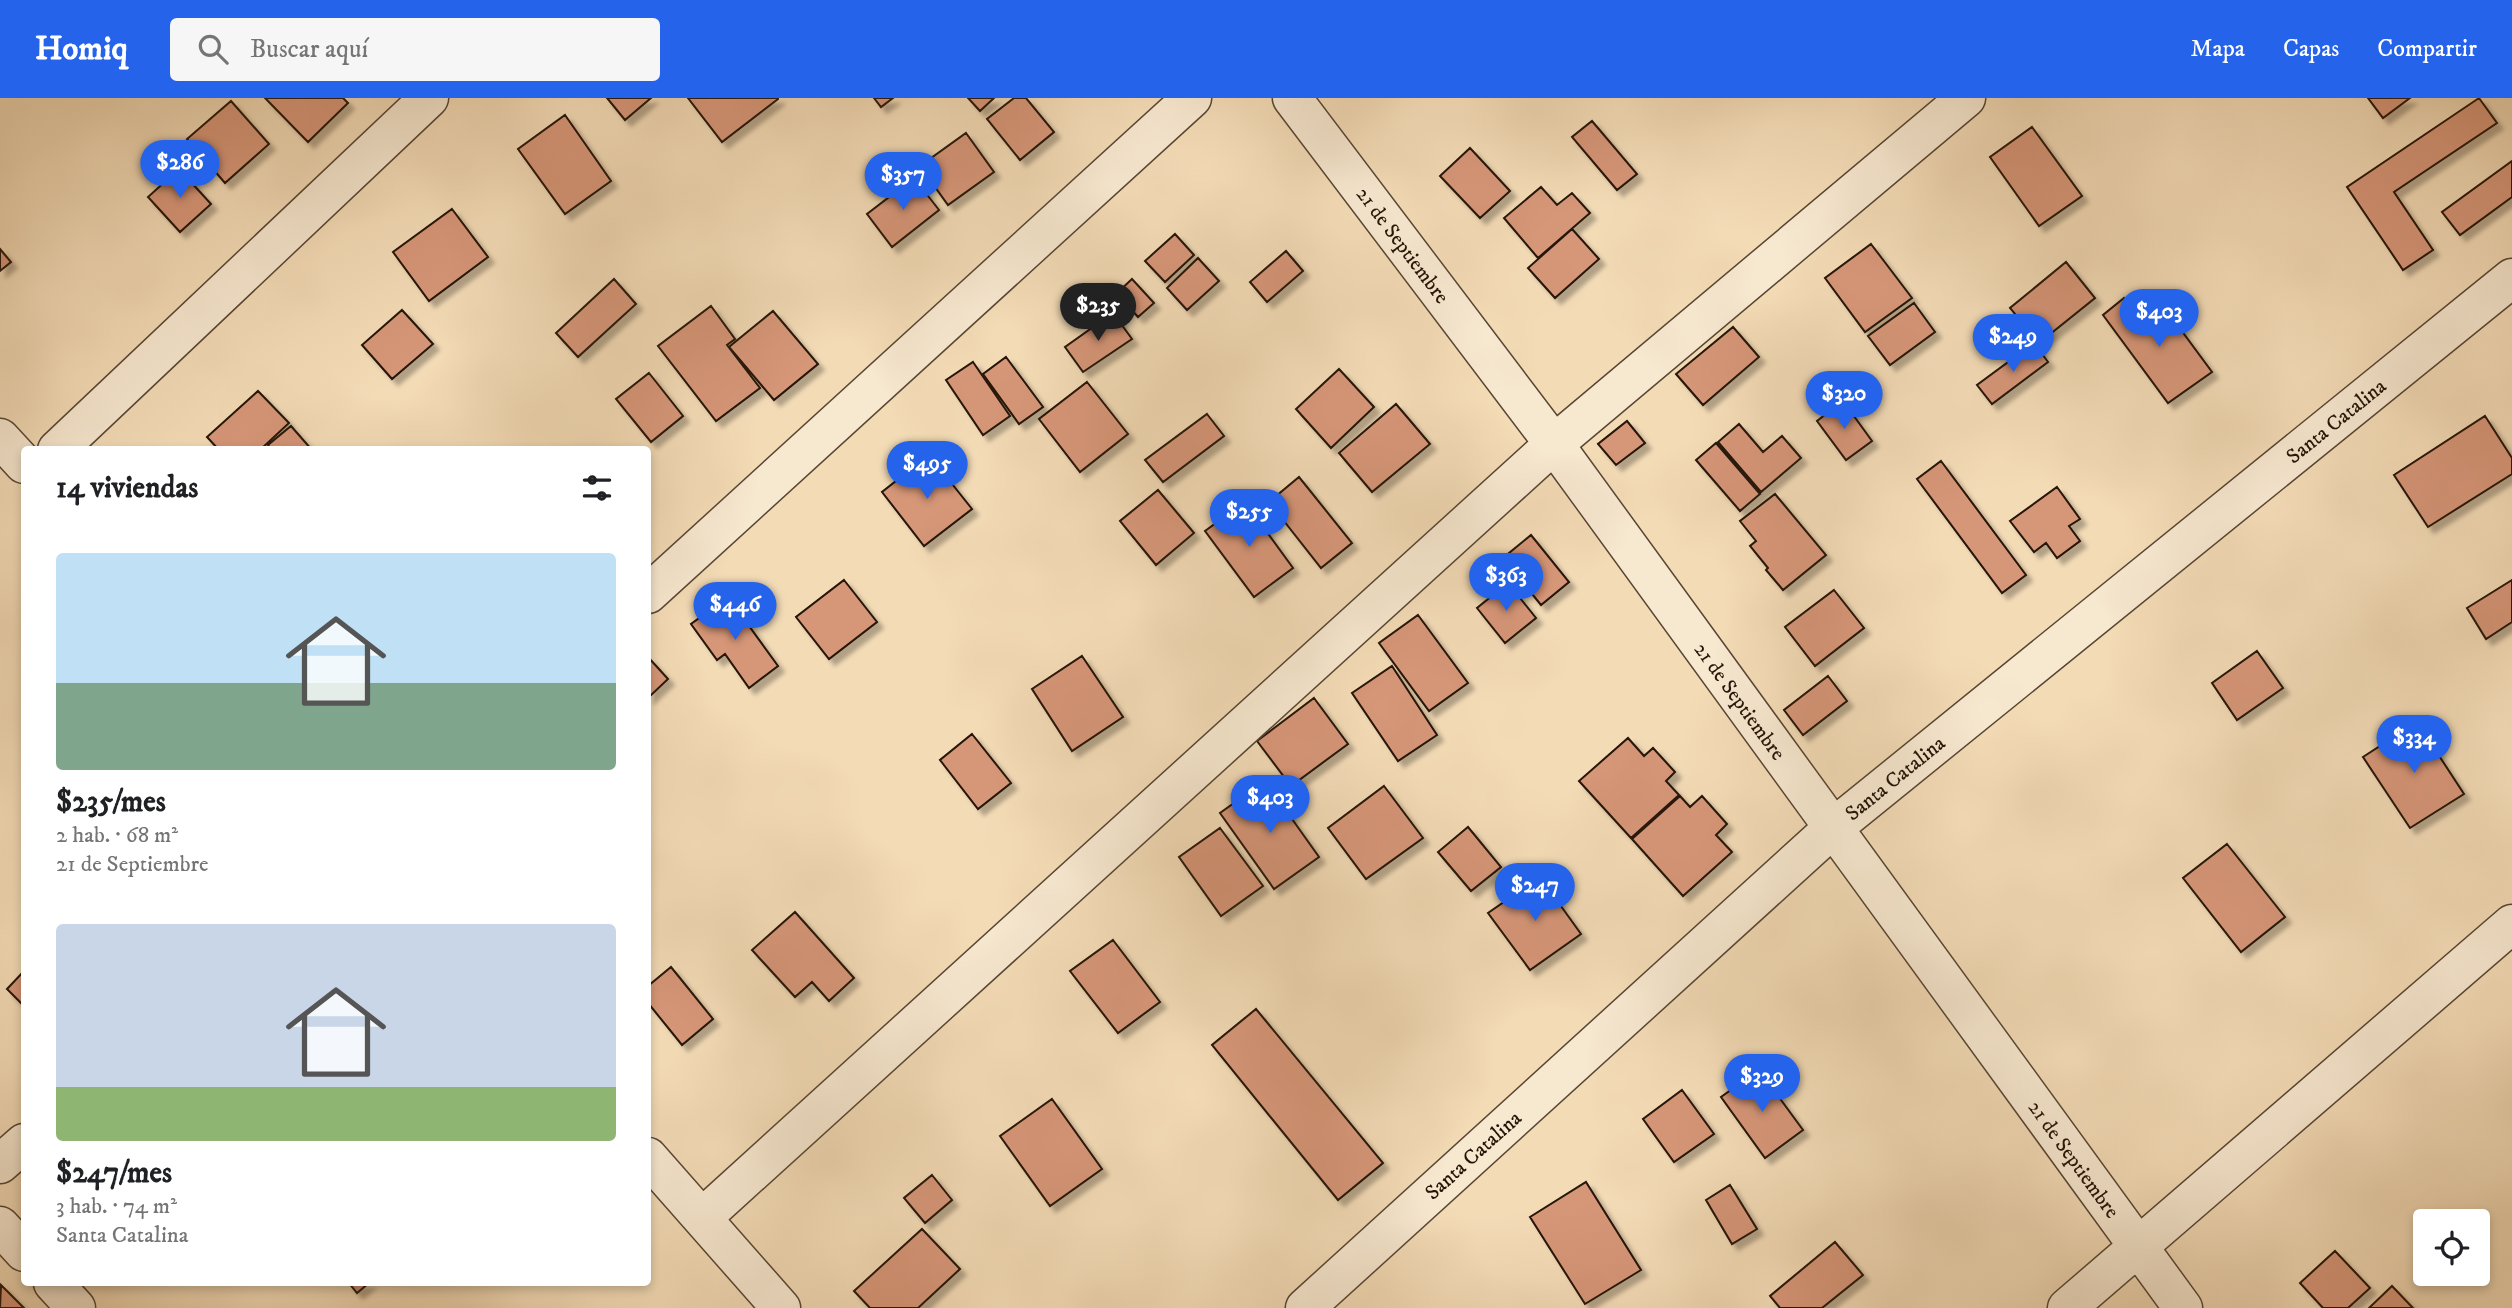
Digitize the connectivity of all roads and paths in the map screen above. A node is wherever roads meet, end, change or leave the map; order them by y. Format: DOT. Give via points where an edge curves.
graph roads {
  1 [pos="429,98"];
  2 [pos="1192,98"];
  3 [pos="1292,98"];
  4 [pos="1966,98"];
  5 [pos="2512,278"];
  6 [pos="0,438"];
  7 [pos="1554,444"];
  8 [pos="61,446"];
  9 [pos="21,461"];
  10 [pos="651,591"];
  11 [pos="1833,828"];
  12 [pos="2512,924"];
  13 [pos="21,1146"];
  14 [pos="651,1160"];
  15 [pos="0,1164"];
  16 [pos="702,1218"];
  17 [pos="0,1226"];
  18 [pos="2138,1247"];
  19 [pos="21,1249"];
  20 [pos="56,1286"];
  21 [pos="76,1308"];
  22 [pos="781,1308"];
  23 [pos="1305,1308"];
  24 [pos="2067,1308"];
  25 [pos="2183,1308"];
  1 -- 8 [label="street"];
  2 -- 10 [label="street"];
  3 -- 7 [label="street, 21 de Septiembre"];
  4 -- 7 [label="street"];
  5 -- 11 [label="street, Santa Catalina"];
  6 -- 9 [label="street"];
  7 -- 11 [label="street, 21 de Septiembre"];
  7 -- 16 [label="street"];
  11 -- 18 [label="street, 21 de Septiembre"];
  11 -- 23 [label="street, Santa Catalina"];
  12 -- 18 [label="street"];
  13 -- 15 [label="street"];
  14 -- 16 [label="street"];
  16 -- 22 [label="street"];
  17 -- 19 [label="street"];
  18 -- 24 [label="street"];
  18 -- 25 [label="street, 21 de Septiembre"];
  20 -- 21 [label="street"];
}
